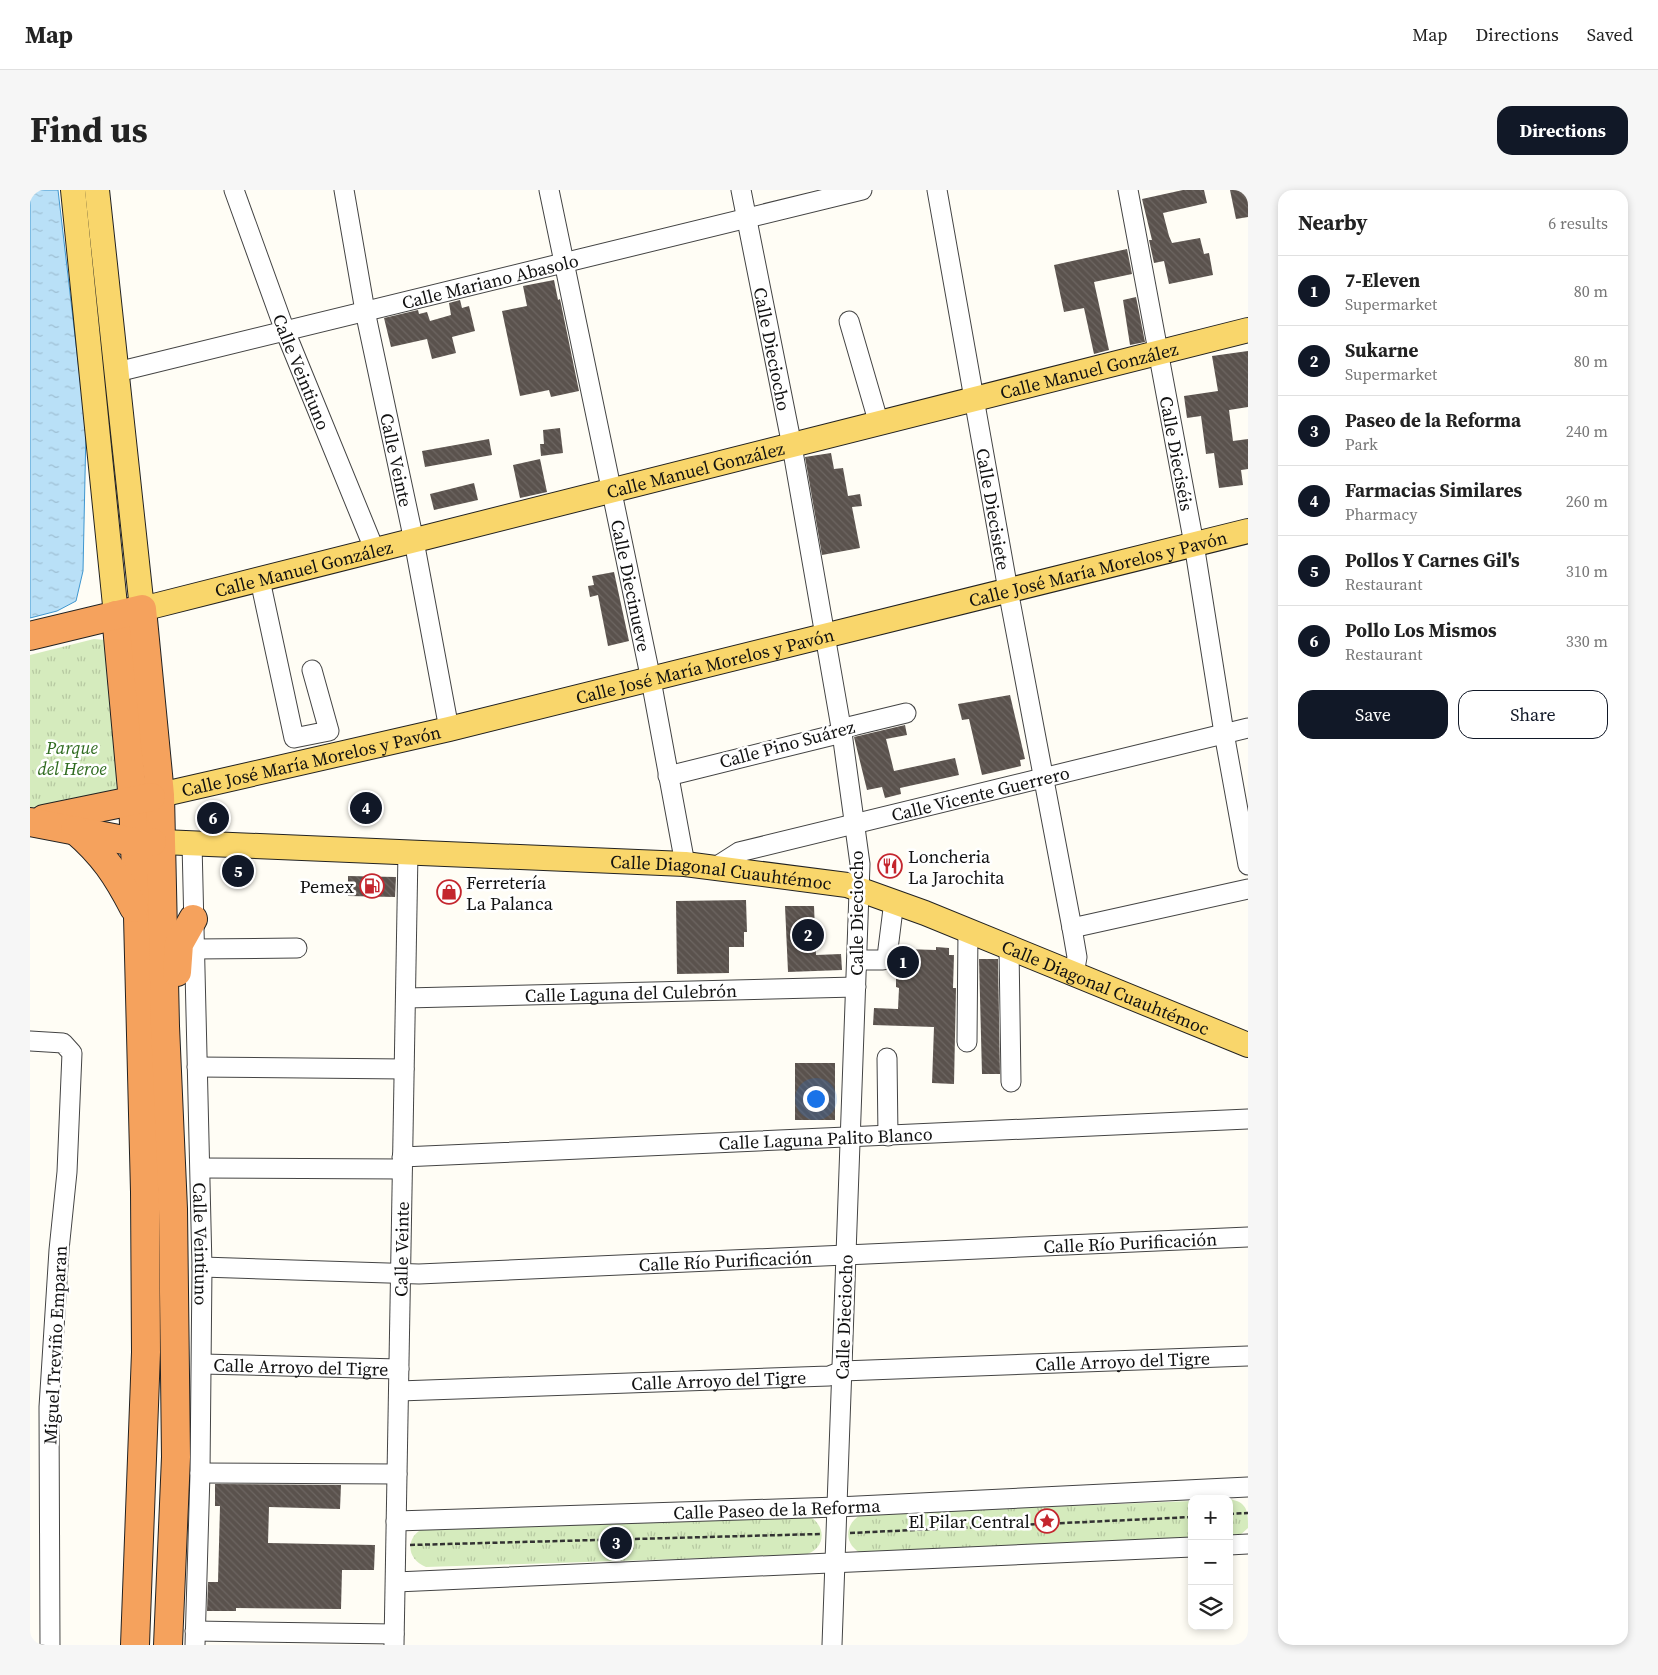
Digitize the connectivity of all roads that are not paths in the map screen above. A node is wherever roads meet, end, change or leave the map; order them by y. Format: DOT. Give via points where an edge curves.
graph roads {
  1 [pos="73,190"];
  2 [pos="97,190"];
  3 [pos="234,190"];
  4 [pos="344,190"];
  5 [pos="549,190"];
  6 [pos="741,190"];
  7 [pos="862,190"];
  8 [pos="937,190"];
  9 [pos="1128,190"];
  10 [pos="746,219"];
  11 [pos="564,262"];
  12 [pos="365,311"];
  13 [pos="849,321"];
  14 [pos="1248,330"];
  15 [pos="285,331"];
  16 [pos="1157,354"];
  17 [pos="117,372"];
  18 [pos="974,400"];
  19 [pos="879,424"];
  20 [pos="792,446"];
  21 [pos="612,491"];
  22 [pos="1248,531"];
  23 [pos="414,541"];
  24 [pos="1194,544"];
  25 [pos="375,551"];
  26 [pos="260,580"];
  27 [pos="1008,590"];
  28 [pos="142,609"];
  29 [pos="116,615"];
  30 [pos="30,636"];
  31 [pos="824,636"];
  32 [pos="312,670"];
  33 [pos="651,680"];
  34 [pos="906,713"];
  35 [pos="1248,728"];
  36 [pos="449,729"];
  37 [pos="842,733"];
  38 [pos="1224,733"];
  39 [pos="668,776"];
  40 [pos="1044,776"];
  41 [pos="160,795"];
  42 [pos="133,801"];
  43 [pos="30,822"];
  44 [pos="853,822"];
  45 [pos="75,830"];
  46 [pos="134,842"];
  47 [pos="162,842"];
  48 [pos="192,843"];
  49 [pos="408,852"];
  50 [pos="685,864"];
  51 [pos="1248,864"];
  52 [pos="714,868"];
  53 [pos="860,889"];
  54 [pos="1248,889"];
  55 [pos="894,901"];
  56 [pos="138,917"];
  57 [pos="194,919"];
  58 [pos="1072,928"];
  59 [pos="968,931"];
  60 [pos="297,948"];
  61 [pos="1009,948"];
  62 [pos="194,949"];
  63 [pos="857,960"];
  64 [pos="1074,974"];
  65 [pos="856,987"];
  66 [pos="406,998"];
  67 [pos="165,1026"];
  68 [pos="31,1038"];
  69 [pos="967,1042"];
  70 [pos="1248,1045"];
  71 [pos="887,1058"];
  72 [pos="197,1067"];
  73 [pos="404,1068"];
  74 [pos="1011,1082"];
  75 [pos="1248,1118"];
  76 [pos="888,1136"];
  77 [pos="849,1138"];
  78 [pos="402,1163"];
  79 [pos="201,1168"];
  80 [pos="1248,1237"];
  81 [pos="846,1254"];
  82 [pos="202,1267"];
  83 [pos="401,1272"];
  84 [pos="1248,1356"];
  85 [pos="202,1364"];
  86 [pos="399,1368"];
  87 [pos="842,1372"];
  88 [pos="399,1391"];
  89 [pos="200,1473"];
  90 [pos="397,1474"];
  91 [pos="1248,1486"];
  92 [pos="836,1507"];
  93 [pos="396,1521"];
  94 [pos="1248,1544"];
  95 [pos="1233,1545"];
  96 [pos="1188,1547"];
  97 [pos="836,1563"];
  98 [pos="396,1582"];
  99 [pos="195,1638"];
  100 [pos="394,1639"];
  101 [pos="50,1645"];
  102 [pos="135,1645"];
  103 [pos="168,1645"];
  104 [pos="832,1645"];
  1 -- 29 [label="main road"];
  2 -- 17 [label="main road"];
  3 -- 15 [label="street, Calle Veintiuno"];
  4 -- 12 [label="street, Calle Veinte"];
  5 -- 11 [label="street, Calle Diecinueve"];
  6 -- 10 [label="street, Calle Dieciocho"];
  7 -- 10 [label="street, Calle Mariano Abasolo"];
  8 -- 18 [label="street, Calle Diecisiete"];
  9 -- 16 [label="street, Calle Dieciséis"];
  10 -- 11 [label="street, Calle Mariano Abasolo"];
  10 -- 20 [label="street, Calle Dieciocho"];
  11 -- 12 [label="street, Calle Mariano Abasolo"];
  11 -- 21 [label="street, Calle Diecinueve"];
  12 -- 15 [label="street, Calle Mariano Abasolo"];
  12 -- 23 [label="street, Calle Veinte"];
  13 -- 19 [label="street"];
  14 -- 16 [label="main road, Calle Manuel González"];
  15 -- 17 [label="street, Calle Mariano Abasolo"];
  15 -- 25 [label="street, Calle Veintiuno"];
  16 -- 18 [label="main road, Calle Manuel González"];
  16 -- 24 [label="street, Calle Dieciséis"];
  17 -- 28 [label="main road"];
  18 -- 19 [label="main road, Calle Manuel González"];
  18 -- 27 [label="street, Calle Diecisiete"];
  19 -- 20 [label="main road, Calle Manuel González"];
  20 -- 21 [label="main road, Calle Manuel González"];
  20 -- 31 [label="street, Calle Dieciocho"];
  21 -- 23 [label="main road, Calle Manuel González"];
  21 -- 33 [label="street, Calle Diecinueve"];
  22 -- 24 [label="main road, Calle José María Morelos y Pavón"];
  23 -- 25 [label="main road, Calle Manuel González"];
  23 -- 36 [label="street, Calle Veinte"];
  24 -- 27 [label="main road, Calle José María Morelos y Pavón"];
  24 -- 38 [label="street, Calle Dieciséis"];
  25 -- 26 [label="main road, Calle Manuel González"];
  26 -- 28 [label="main road, Calle Manuel González"];
  26 -- 32 [label="street" via="294,738 329,730"];
  27 -- 31 [label="main road, Calle José María Morelos y Pavón"];
  27 -- 40 [label="street, Calle Diecisiete"];
  28 -- 29 [label="highway"];
  28 -- 41 [label="highway"];
  29 -- 30 [label="highway"];
  29 -- 42 [label="highway"];
  31 -- 33 [label="main road, Calle José María Morelos y Pavón"];
  31 -- 37 [label="street, Calle Dieciocho"];
  33 -- 36 [label="main road, Calle José María Morelos y Pavón"];
  33 -- 39 [label="street, Calle Diecinueve"];
  34 -- 37 [label="street, Calle Pino Suárez" via="848,727"];
  35 -- 38 [label="street, Calle Vicente Guerrero"];
  36 -- 41 [label="main road, Calle José María Morelos y Pavón"];
  37 -- 39 [label="street, Calle Pino Suárez"];
  37 -- 44 [label="street, Calle Dieciocho"];
  38 -- 40 [label="street, Calle Vicente Guerrero"];
  38 -- 51 [label="street, Calle Dieciséis"];
  39 -- 50 [label="street, Calle Diecinueve"];
  40 -- 44 [label="street, Calle Vicente Guerrero"];
  40 -- 58 [label="street, Calle Diecisiete"];
  41 -- 42 [label="highway"];
  41 -- 47 [label="highway"];
  42 -- 43 [label="highway"];
  42 -- 46 [label="highway"];
  43 -- 45 [label="highway"];
  44 -- 52 [label="street, Calle Vicente Guerrero" via="739,852"];
  44 -- 53 [label="street, Calle Dieciocho" via="860,864"];
  45 -- 46 [label="highway"];
  45 -- 56 [label="highway" via="105,859"];
  46 -- 47 [label="highway"];
  46 -- 56 [label="highway"];
  47 -- 48 [label="main road, Calle Diagonal Cuauhtémoc"];
  47 -- 67 [label="highway"];
  48 -- 49 [label="main road, Calle Diagonal Cuauhtémoc"];
  48 -- 57 [label="street, Calle Veintiuno"];
  49 -- 50 [label="main road, Calle Diagonal Cuauhtémoc"];
  49 -- 66 [label="street, Calle Veinte"];
  50 -- 52 [label="main road, Calle Diagonal Cuauhtémoc"];
  52 -- 53 [label="main road, Calle Diagonal Cuauhtémoc" via="815,880"];
  53 -- 55 [label="main road, Calle Diagonal Cuauhtémoc"];
  53 -- 63 [label="street, Calle Dieciocho"];
  54 -- 58 [label="street"];
  55 -- 59 [label="main road, Calle Diagonal Cuauhtémoc"];
  55 -- 63 [label="street" via="887,958"];
  56 -- 102 [label="highway" via="146,1352"];
  57 -- 62 [label="street, Calle Veintiuno"];
  57 -- 67 [label="highway" via="179,944 174,1003"];
  58 -- 64 [label="street, Calle Diecisiete" via="1077,957"];
  59 -- 61 [label="main road, Calle Diagonal Cuauhtémoc"];
  59 -- 69 [label="street"];
  60 -- 62 [label="street"];
  61 -- 64 [label="main road, Calle Diagonal Cuauhtémoc"];
  61 -- 74 [label="street"];
  62 -- 72 [label="street, Calle Veintiuno"];
  63 -- 65 [label="street, Calle Dieciocho"];
  64 -- 70 [label="main road, Calle Diagonal Cuauhtémoc"];
  65 -- 66 [label="street, Calle Laguna del Culebrón"];
  65 -- 77 [label="street, Calle Dieciocho"];
  66 -- 73 [label="street, Calle Veinte"];
  67 -- 103 [label="highway" via="176,1354 176,1457"];
  68 -- 101 [label="street, Miguel Treviño Emparan" via="63,1043 72,1054 67,1172 49,1407"];
  71 -- 76 [label="street"];
  72 -- 73 [label="street"];
  72 -- 79 [label="street, Calle Veintiuno"];
  73 -- 78 [label="street, Calle Veinte"];
  75 -- 76 [label="street, Calle Laguna Palito Blanco"];
  76 -- 77 [label="street, Calle Laguna Palito Blanco"];
  77 -- 78 [label="street, Calle Laguna Palito Blanco"];
  77 -- 81 [label="street, Calle Dieciocho"];
  78 -- 79 [label="street, Calle Laguna Palito Blanco"];
  78 -- 83 [label="street, Calle Veinte"];
  79 -- 82 [label="street, Calle Veintiuno"];
  80 -- 81 [label="street, Calle Río Purificación"];
  81 -- 83 [label="street, Calle Río Purificación"];
  81 -- 87 [label="street, Calle Dieciocho"];
  82 -- 83 [label="street, Calle Río Purificación"];
  82 -- 85 [label="street, Calle Veintiuno"];
  83 -- 86 [label="street, Calle Veinte"];
  84 -- 87 [label="street, Calle Arroyo del Tigre"];
  85 -- 86 [label="street, Calle Arroyo del Tigre"];
  85 -- 89 [label="street, Calle Veintiuno"];
  86 -- 88 [label="street, Calle Veinte"];
  87 -- 88 [label="street, Calle Arroyo del Tigre" via="829,1376"];
  87 -- 92 [label="street, Calle Dieciocho"];
  88 -- 90 [label="street, Calle Veinte"];
  89 -- 90 [label="street"];
  89 -- 99 [label="street, Calle Veintiuno"];
  90 -- 93 [label="street, Calle Veinte"];
  91 -- 92 [label="street, Calle Paseo de la Reforma"];
  92 -- 93 [label="street, Calle Paseo de la Reforma"];
  92 -- 97 [label="street, Calle Dieciocho"];
  93 -- 98 [label="street, Calle Veinte"];
  94 -- 95 [label="street"];
  96 -- 97 [label="street"];
  97 -- 98 [label="street"];
  97 -- 104 [label="street, Calle Dieciocho"];
  98 -- 100 [label="street, Calle Veinte"];
  99 -- 100 [label="street"];
}
